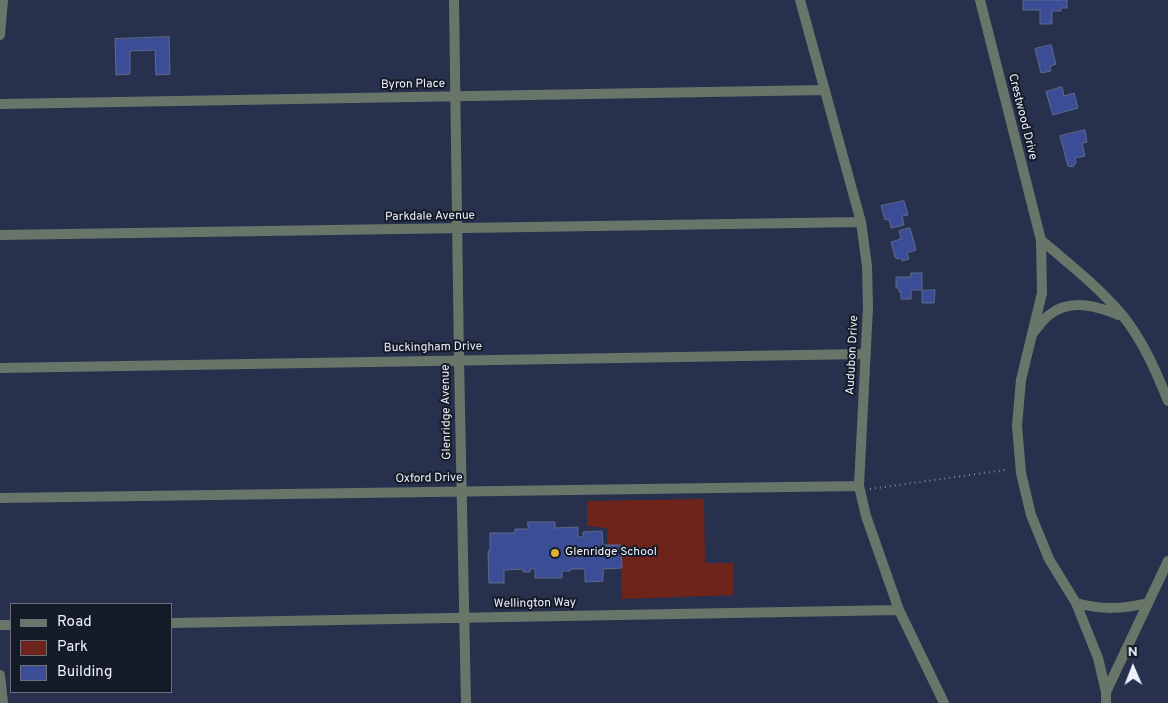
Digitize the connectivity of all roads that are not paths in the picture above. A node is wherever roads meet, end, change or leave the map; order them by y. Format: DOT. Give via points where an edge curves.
graph roads {
  1 [pos="3,0"];
  2 [pos="454,0"];
  3 [pos="800,0"];
  4 [pos="980,0"];
  5 [pos="0,35"];
  6 [pos="825,90"];
  7 [pos="454,97"];
  8 [pos="0,104"];
  9 [pos="861,222"];
  10 [pos="457,229"];
  11 [pos="0,235"];
  12 [pos="1041,240"];
  13 [pos="1123,316"];
  14 [pos="1032,334"];
  15 [pos="866,354"];
  16 [pos="458,360"];
  17 [pos="0,368"];
  18 [pos="1168,401"];
  19 [pos="860,488"];
  20 [pos="462,490"];
  21 [pos="0,498"];
  22 [pos="1168,561"];
  23 [pos="1148,602"];
  24 [pos="1076,603"];
  25 [pos="899,610"];
  26 [pos="464,618"];
  27 [pos="172,622"];
  28 [pos="0,675"];
  29 [pos="1106,698"];
  30 [pos="3,703"];
  31 [pos="466,703"];
  32 [pos="944,703"];
  1 -- 5 [label="street"];
  2 -- 7 [label="street, Glenridge Avenue"];
  3 -- 6 [label="street, Audubon Drive"];
  4 -- 12 [label="street, Crestwood Drive"];
  6 -- 7 [label="street, Byron Place"];
  6 -- 9 [label="street, Audubon Drive"];
  7 -- 8 [label="street, Byron Place"];
  7 -- 10 [label="street, Glenridge Avenue"];
  9 -- 10 [label="street, Parkdale Avenue"];
  9 -- 15 [label="street, Audubon Drive" via="867,266"];
  10 -- 11 [label="street, Parkdale Avenue"];
  10 -- 16 [label="street, Glenridge Avenue"];
  12 -- 13 [label="street"];
  12 -- 14 [label="street, Crestwood Drive" via="1042,293"];
  13 -- 14 [label="street, Crestwood Drive" via="1086,305 1066,307 1049,315"];
  13 -- 18 [label="street" via="1149,357"];
  14 -- 24 [label="street, Crestwood Drive" via="1021,380 1016,426 1020,467 1031,515 1049,559"];
  15 -- 16 [label="street, Buckingham Drive"];
  15 -- 19 [label="street, Audubon Drive"];
  16 -- 17 [label="street, Buckingham Drive"];
  16 -- 20 [label="street, Glenridge Avenue"];
  19 -- 20 [label="street, Oxford Drive"];
  19 -- 25 [label="street, Audubon Drive" via="866,516"];
  20 -- 21 [label="street, Oxford Drive"];
  20 -- 26 [label="street, Glenridge Avenue"];
  22 -- 23 [label="street, Crestwood Drive"];
  23 -- 24 [label="street" via="1114,609"];
  23 -- 29 [label="street, Crestwood Drive"];
  24 -- 29 [label="street, Crestwood Drive" via="1098,658"];
  25 -- 26 [label="street, Wellington Way"];
  25 -- 32 [label="street, Audubon Drive"];
  26 -- 27 [label="street, Wellington Way"];
  26 -- 31 [label="street, Glenridge Avenue"];
  28 -- 30 [label="street"];
}
